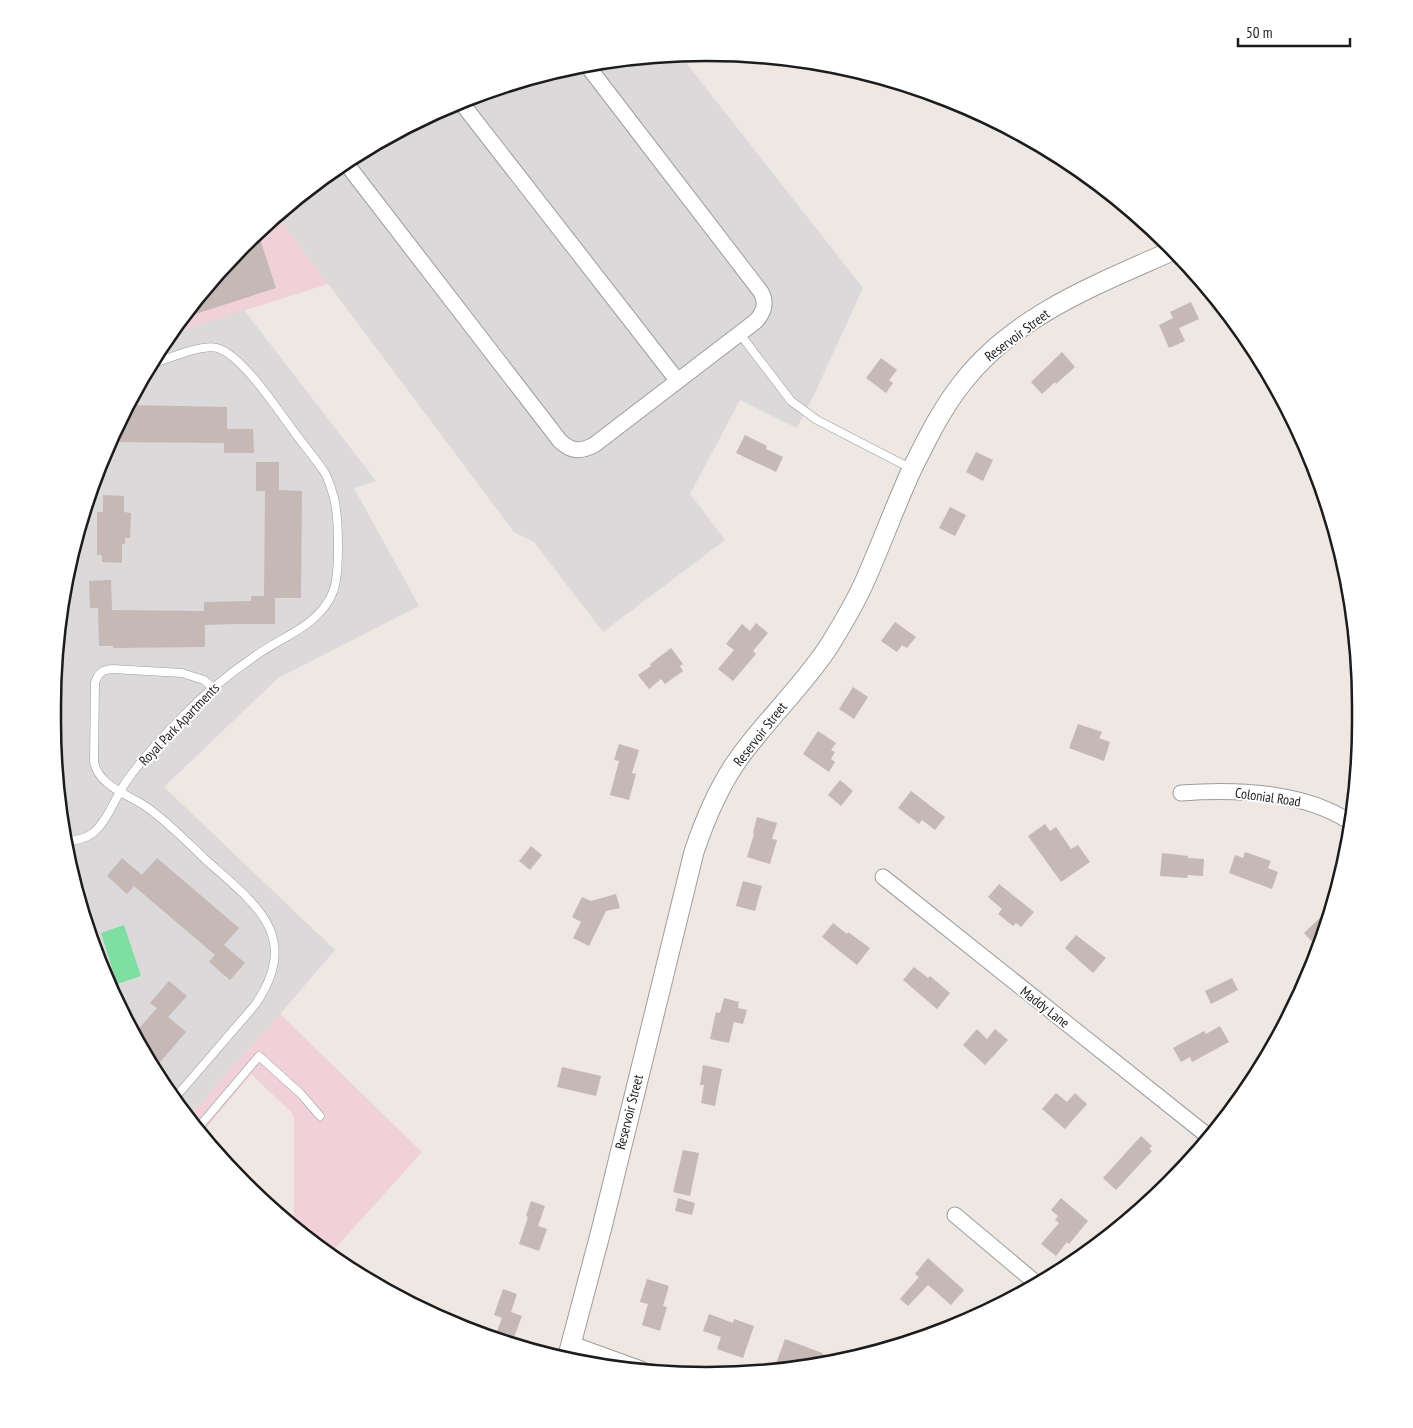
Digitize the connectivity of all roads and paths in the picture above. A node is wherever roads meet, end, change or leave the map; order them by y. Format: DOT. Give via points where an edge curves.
graph roads {
  1 [pos="592,72"];
  2 [pos="465,108"];
  3 [pos="351,168"];
  4 [pos="1166,253"];
  5 [pos="740,334"];
  6 [pos="162,361"];
  7 [pos="677,380"];
  8 [pos="912,469"];
  9 [pos="213,688"];
  10 [pos="120,791"];
  11 [pos="1181,793"];
  12 [pos="1344,818"];
  13 [pos="73,840"];
  14 [pos="883,877"];
  15 [pos="179,1093"];
  16 [pos="320,1116"];
  17 [pos="202,1123"];
  18 [pos="1203,1132"];
  19 [pos="954,1215"];
  20 [pos="1031,1279"];
  21 [pos="569,1352"];
  1 -- 5 [label="street" via="761,292 765,303 763,312"];
  2 -- 7 [label="street"];
  3 -- 7 [label="street" via="567,447 575,451 594,445"];
  4 -- 8 [label="street, Reservoir Street" via="1068,298 994,349 950,400"];
  5 -- 7 [label="street"];
  5 -- 8 [label="lane" via="799,408"];
  6 -- 9 [label="lane, Royal Park Apartments" via="202,348 227,352 257,382 326,474 334,499 336,578 326,604 307,625 258,654"];
  8 -- 21 [label="street, Reservoir Street" via="849,613 803,681 739,758 724,781 702,828 672,935"];
  9 -- 10 [label="lane, Royal Park Apartments" via="141,762"];
  9 -- 10 [label="lane" via="204,680 182,673 112,669 97,675 96,769 100,777"];
  10 -- 13 [label="lane, Royal Park Apartments" via="93,833"];
  10 -- 15 [label="lane" via="148,808 242,892 263,914 274,937 273,963 264,993"];
  11 -- 12 [label="street, Colonial Road" via="1221,790 1298,798"];
  14 -- 18 [label="street, Maddy Lane"];
  16 -- 17 [label="lane" via="259,1056"];
  19 -- 20 [label="street"];
}
